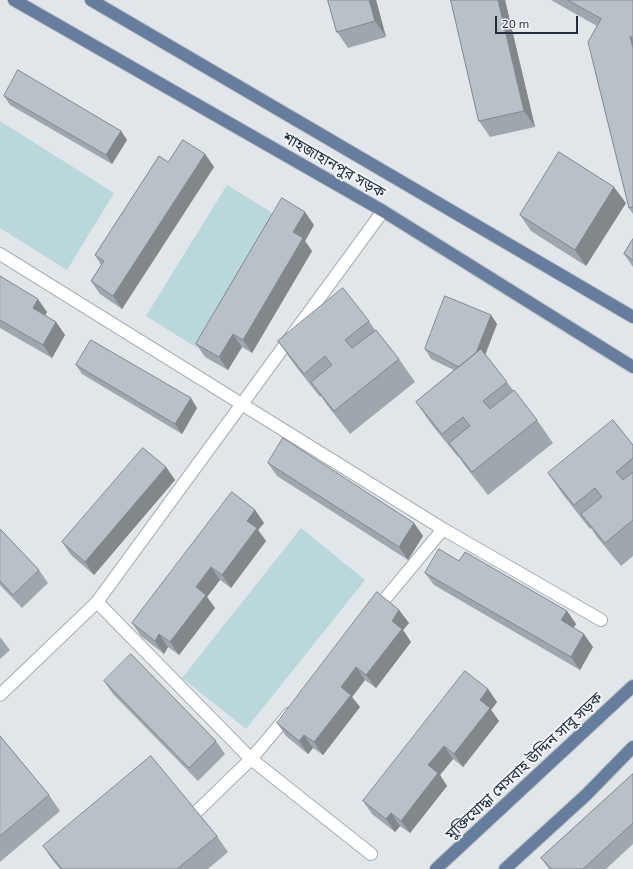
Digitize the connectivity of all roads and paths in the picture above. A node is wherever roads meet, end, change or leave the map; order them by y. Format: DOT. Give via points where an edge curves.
graph roads {
  1 [pos="14,0"];
  2 [pos="91,0"];
  3 [pos="382,211"];
  4 [pos="0,254"];
  5 [pos="633,317"];
  6 [pos="633,367"];
  7 [pos="241,404"];
  8 [pos="444,529"];
  9 [pos="97,602"];
  10 [pos="368,620"];
  11 [pos="601,620"];
  12 [pos="633,686"];
  13 [pos="0,695"];
  14 [pos="297,704"];
  15 [pos="633,747"];
  16 [pos="251,759"];
  17 [pos="178,830"];
  18 [pos="371,854"];
  19 [pos="436,869"];
  20 [pos="505,869"];
  1 -- 3 [label="main road, শাহজাহানপুর সড়ক"];
  2 -- 5 [label="main road, শাহজাহানপুর সড়ক"];
  3 -- 6 [label="main road, শাহজাহানপুর সড়ক"];
  3 -- 7 [label="street"];
  4 -- 7 [label="street"];
  7 -- 8 [label="street"];
  7 -- 9 [label="street"];
  8 -- 10 [label="street"];
  8 -- 11 [label="street"];
  9 -- 13 [label="street"];
  9 -- 16 [label="street"];
  12 -- 19 [label="main road, মুক্তিযোদ্ধা মেসবাহ উদ্দিন সাবু সড়ক"];
  14 -- 16 [label="street"];
  15 -- 20 [label="main road" via="586,795"];
  16 -- 17 [label="street"];
  16 -- 18 [label="street"];
}
